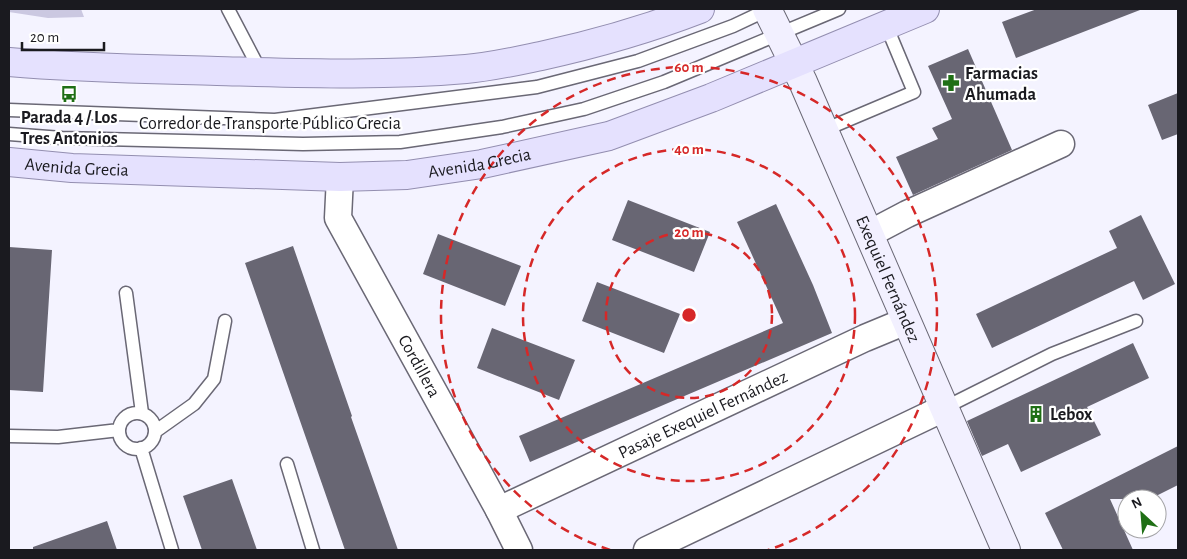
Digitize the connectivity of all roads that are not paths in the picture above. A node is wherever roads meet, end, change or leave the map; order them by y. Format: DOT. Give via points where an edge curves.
graph roads {
  1 [pos="228,9"];
  2 [pos="700,9"];
  3 [pos="768,9"];
  4 [pos="839,9"];
  5 [pos="925,9"];
  6 [pos="886,25"];
  7 [pos="780,34"];
  8 [pos="9,62"];
  9 [pos="794,63"];
  10 [pos="261,72"];
  11 [pos="9,110"];
  12 [pos="824,130"];
  13 [pos="9,134"];
  14 [pos="1060,144"];
  15 [pos="9,162"];
  16 [pos="340,177"];
  17 [pos="869,234"];
  18 [pos="126,293"];
  19 [pos="906,321"];
  20 [pos="1136,321"];
  21 [pos="225,322"];
  22 [pos="944,408"];
  23 [pos="142,413"];
  24 [pos="119,430"];
  25 [pos="156,431"];
  26 [pos="9,436"];
  27 [pos="141,448"];
  28 [pos="287,464"];
  29 [pos="498,510"];
  30 [pos="172,550"];
  31 [pos="313,550"];
  32 [pos="519,550"];
  33 [pos="647,550"];
  34 [pos="1006,550"];
  1 -- 10 [label="lane"];
  2 -- 10 [label="main road" via="657,26 582,47 468,69 343,74"];
  3 -- 7 [label="street, Exequiel Fernández"];
  3 -- 11 [label="lane, Corredor de Transporte Público Grecia" via="733,26 638,61 537,87 275,120"];
  4 -- 7 [label="lane, Corredor de Transporte Público Grecia"];
  5 -- 6 [label="main road, Avenida Grecia"];
  6 -- 9 [label="main road, Avenida Grecia"];
  6 -- 12 [label="lane" via="914,92"];
  7 -- 9 [label="street, Exequiel Fernández"];
  7 -- 13 [label="lane, Corredor de Transporte Público Grecia" via="664,82 584,109 502,127 400,142 303,144"];
  8 -- 10 [label="main road"];
  9 -- 12 [label="street, Exequiel Fernández"];
  9 -- 16 [label="main road, Avenida Grecia" via="610,136 482,164 406,175"];
  12 -- 17 [label="street, Exequiel Fernández"];
  14 -- 17 [label="street"];
  15 -- 16 [label="main road, Avenida Grecia" via="72,168"];
  16 -- 29 [label="street, Cordillera" via="338,218"];
  17 -- 19 [label="street, Exequiel Fernández"];
  18 -- 23 [label="lane"];
  19 -- 22 [label="street, Exequiel Fernández"];
  19 -- 29 [label="street, Pasaje Exequiel Fernández"];
  20 -- 22 [label="lane" via="1052,354"];
  21 -- 25 [label="lane" via="214,379 194,404"];
  22 -- 33 [label="street"];
  22 -- 34 [label="street, Exequiel Fernández"];
  23 -- 24 [label="lane" via="126,416"];
  23 -- 25 [label="lane" via="150,417"];
  24 -- 26 [label="lane" via="58,437"];
  24 -- 27 [label="lane" via="125,444"];
  25 -- 27 [label="lane" via="154,439"];
  27 -- 30 [label="lane"];
  28 -- 31 [label="lane"];
  29 -- 32 [label="street, Cordillera"];
}
